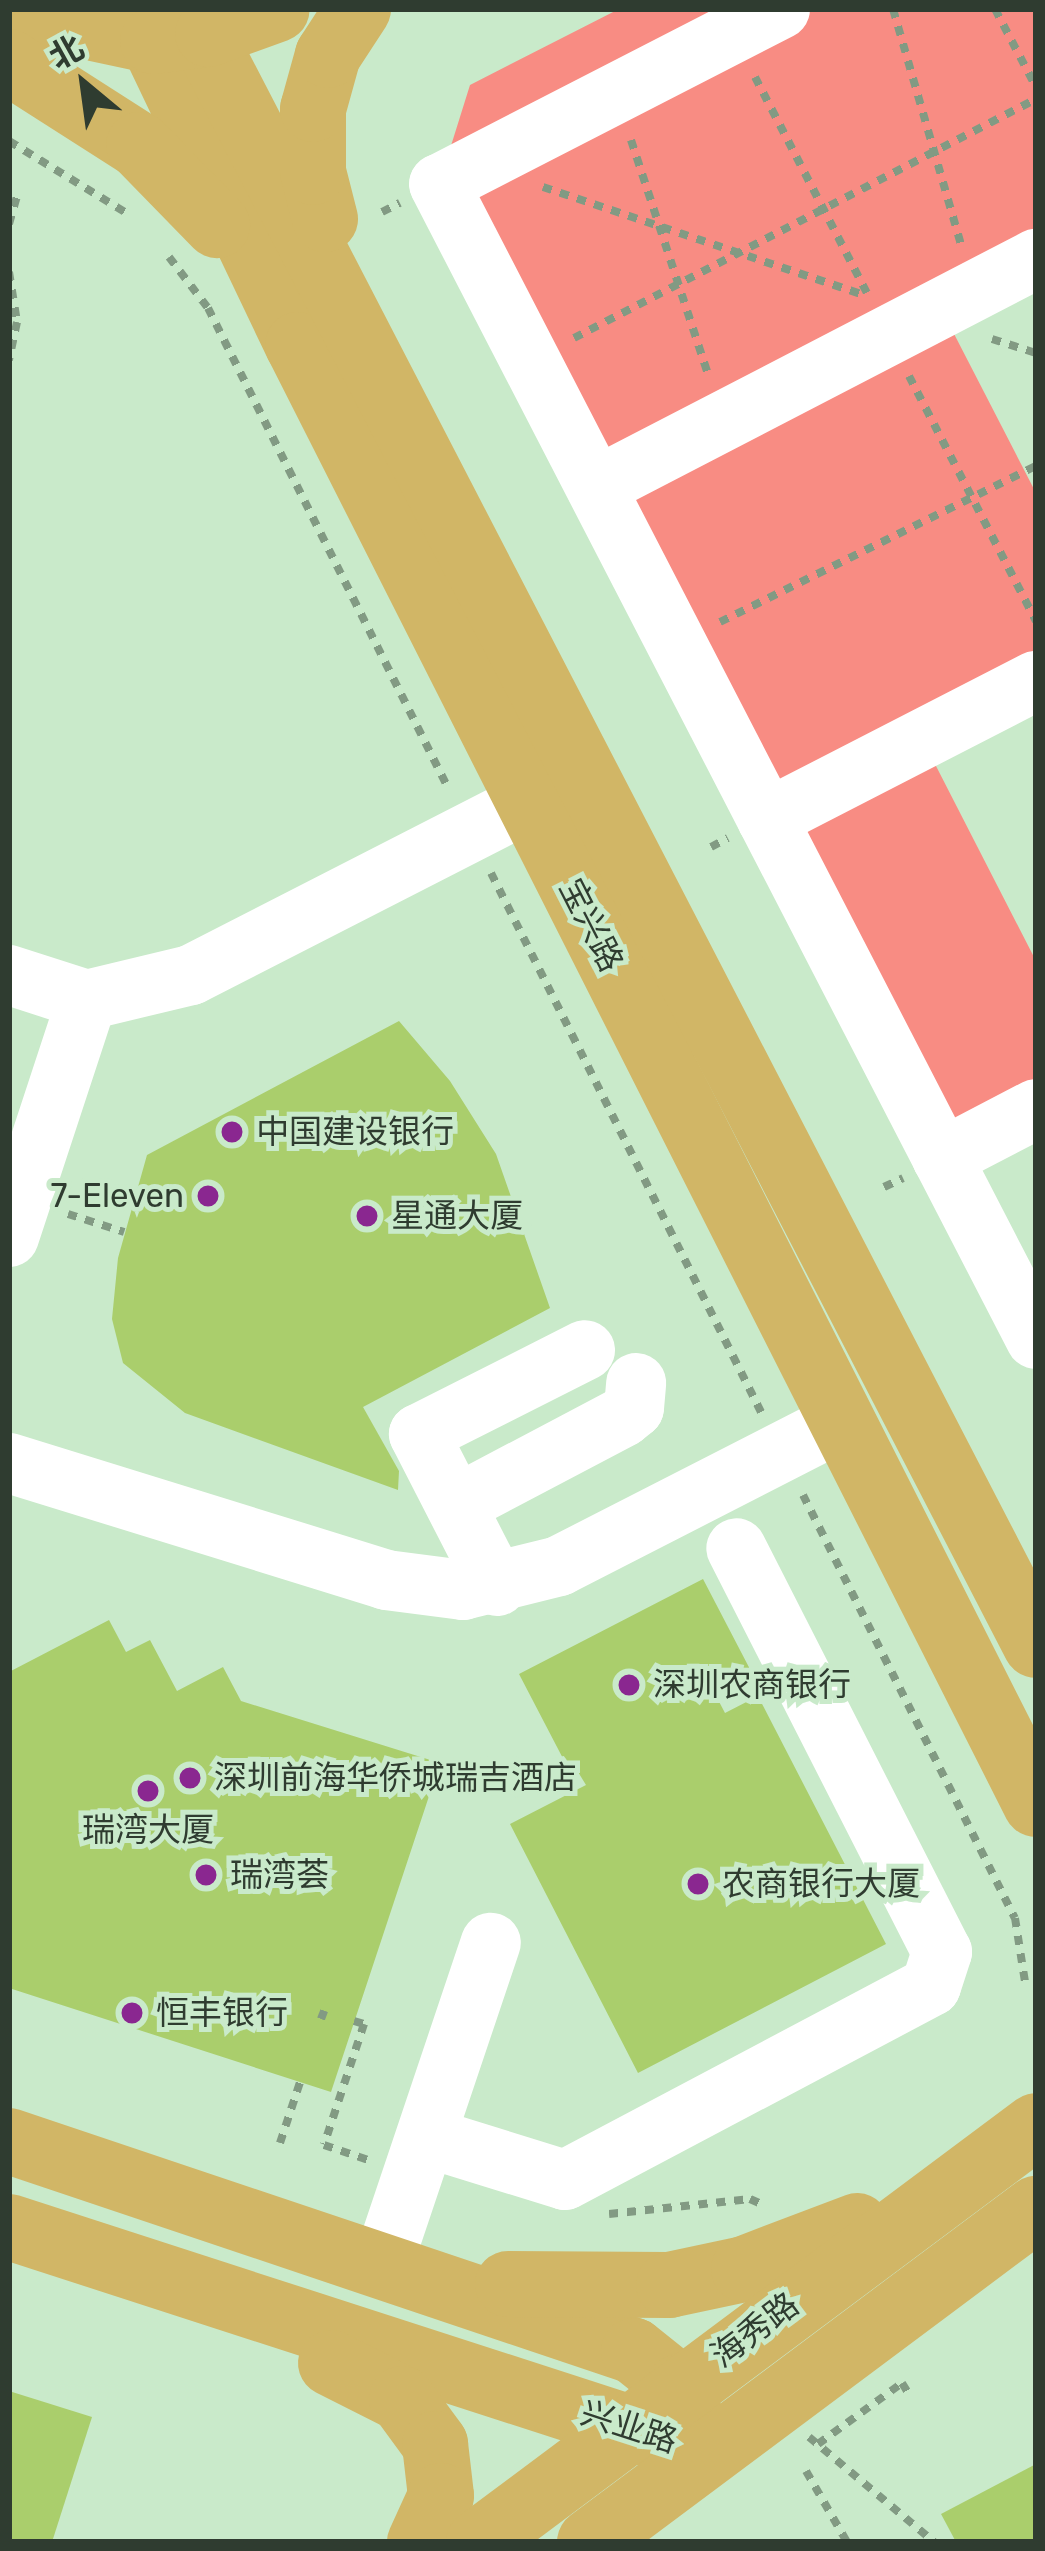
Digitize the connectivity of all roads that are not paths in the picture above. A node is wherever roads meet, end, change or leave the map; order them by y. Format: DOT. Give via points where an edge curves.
graph roads {
  1 [pos="277,9"];
  2 [pos="358,9"];
  3 [pos="780,9"];
  4 [pos="9,10"];
  5 [pos="176,23"];
  6 [pos="9,62"];
  7 [pos="1036,259"];
  8 [pos="324,327"];
  9 [pos="596,487"];
  10 [pos="1036,680"];
  11 [pos="530,802"];
  12 [pos="767,819"];
  13 [pos="9,975"];
  14 [pos="87,1000"];
  15 [pos="1036,1109"];
  16 [pos="942,1158"];
  17 [pos="9,1237"];
  18 [pos="1036,1339"];
  19 [pos="586,1350"];
  20 [pos="636,1383"];
  21 [pos="842,1421"];
  22 [pos="9,1463"];
  23 [pos="456,1505"];
  24 [pos="736,1548"];
  25 [pos="497,1586"];
  26 [pos="1036,1645"];
  27 [pos="1036,1804"];
  28 [pos="491,1943"];
  29 [pos="1036,2126"];
  30 [pos="425,2137"];
  31 [pos="9,2141"];
  32 [pos="970,2175"];
  33 [pos="1036,2209"];
  34 [pos="9,2227"];
  35 [pos="407,2271"];
  36 [pos="208,2293"];
  37 [pos="679,2387"];
  38 [pos="627,2427"];
  39 [pos="704,2452"];
  40 [pos="420,2542"];
  41 [pos="479,2542"];
  42 [pos="590,2542"];
  1 -- 5 [label="main road"];
  2 -- 8 [label="main road" via="328,55 310,138"];
  3 -- 9 [label="street" via="439,184"];
  4 -- 5 [label="main road"];
  5 -- 8 [label="main road, 宝兴路"];
  6 -- 8 [label="main road" via="174,176 242,258"];
  7 -- 9 [label="street"];
  8 -- 11 [label="main road, 宝兴路"];
  8 -- 26 [label="main road, 宝兴路"];
  9 -- 12 [label="street"];
  10 -- 12 [label="street"];
  11 -- 14 [label="street" via="191,975"];
  11 -- 21 [label="main road, 宝兴路"];
  12 -- 16 [label="street"];
  13 -- 14 [label="street"];
  14 -- 17 [label="street"];
  15 -- 16 [label="street"];
  16 -- 18 [label="street"];
  19 -- 23 [label="street" via="419,1434"];
  20 -- 23 [label="street" via="634,1408 623,1418"];
  21 -- 25 [label="street" via="559,1566"];
  21 -- 27 [label="main road, 宝兴路"];
  22 -- 25 [label="street" via="386,1580"];
  23 -- 25 [label="street"];
  24 -- 30 [label="street" via="942,1952 931,1986 565,2180"];
  28 -- 30 [label="street"];
  29 -- 32 [label="main road, 海秀路"];
  30 -- 35 [label="street"];
  31 -- 35 [label="main road, 兴业路"];
  32 -- 35 [label="main road" via="787,2254 704,2279 624,2288"];
  32 -- 37 [label="main road, 海秀路"];
  33 -- 39 [label="main road, 海秀路"];
  34 -- 36 [label="main road, 兴业路"];
  35 -- 37 [label="main road, 兴业路" via="634,2351"];
  36 -- 38 [label="main road, 兴业路"];
  36 -- 40 [label="main road" via="402,2399 423,2421 442,2471 441,2496"];
  37 -- 38 [label="main road, 海秀路"];
  37 -- 39 [label="main road, 兴业路"];
  38 -- 39 [label="main road, 兴业路"];
  38 -- 41 [label="main road, 海秀路"];
  39 -- 42 [label="main road, 海秀路"];
}
